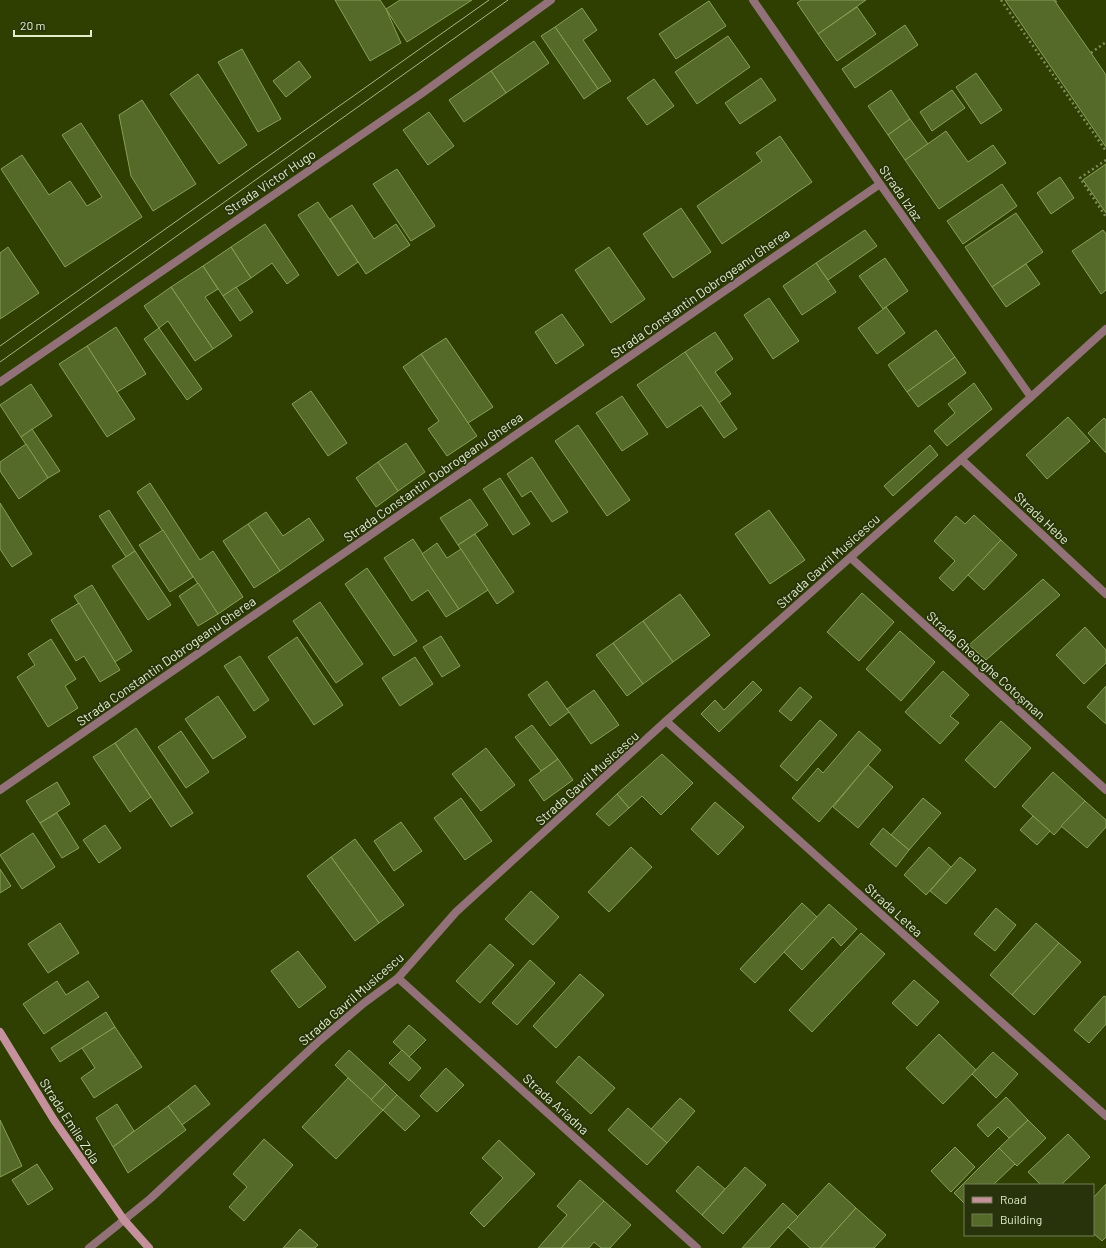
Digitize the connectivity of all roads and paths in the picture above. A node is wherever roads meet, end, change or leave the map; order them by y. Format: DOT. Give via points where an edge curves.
graph roads {
  1 [pos="551,0"];
  2 [pos="753,0"];
  3 [pos="1001,0"];
  4 [pos="1106,42"];
  5 [pos="1091,53"];
  6 [pos="1106,151"];
  7 [pos="1106,160"];
  8 [pos="880,184"];
  9 [pos="1106,217"];
  10 [pos="1106,329"];
  11 [pos="0,382"];
  12 [pos="1031,398"];
  13 [pos="961,459"];
  14 [pos="851,558"];
  15 [pos="1106,594"];
  16 [pos="666,721"];
  17 [pos="0,790"];
  18 [pos="1106,790"];
  19 [pos="398,978"];
  20 [pos="0,1032"];
  21 [pos="1106,1116"];
  22 [pos="124,1220"];
  23 [pos="89,1248"];
  24 [pos="149,1248"];
  25 [pos="697,1248"];
  1 -- 11 [label="street, Strada Victor Hugo" via="421,94"];
  2 -- 8 [label="street, Strada Izlaz"];
  3 -- 6 [label="path"];
  4 -- 5 [label="path"];
  7 -- 9 [label="path" via="1080,178"];
  8 -- 12 [label="street, Strada Izlaz"];
  8 -- 17 [label="street, Strada Constantin Dobrogeanu Gherea"];
  10 -- 12 [label="street, Strada Gavril Musicescu"];
  12 -- 13 [label="street, Strada Gavril Musicescu"];
  13 -- 14 [label="street, Strada Gavril Musicescu"];
  13 -- 15 [label="street, Strada Hebe"];
  14 -- 16 [label="street, Strada Gavril Musicescu"];
  14 -- 18 [label="street, Strada Gheorghe Cotoșman"];
  16 -- 19 [label="street, Strada Gavril Musicescu" via="456,912"];
  16 -- 21 [label="street, Strada Letea"];
  19 -- 22 [label="street, Strada Gavril Musicescu" via="317,1043 151,1198"];
  19 -- 25 [label="street, Strada Ariadna"];
  20 -- 22 [label="main road, Strada Emile Zola" via="54,1120"];
  22 -- 23 [label="street, Strada Gavril Musicescu"];
  22 -- 24 [label="main road, Strada Emile Zola"];
}
